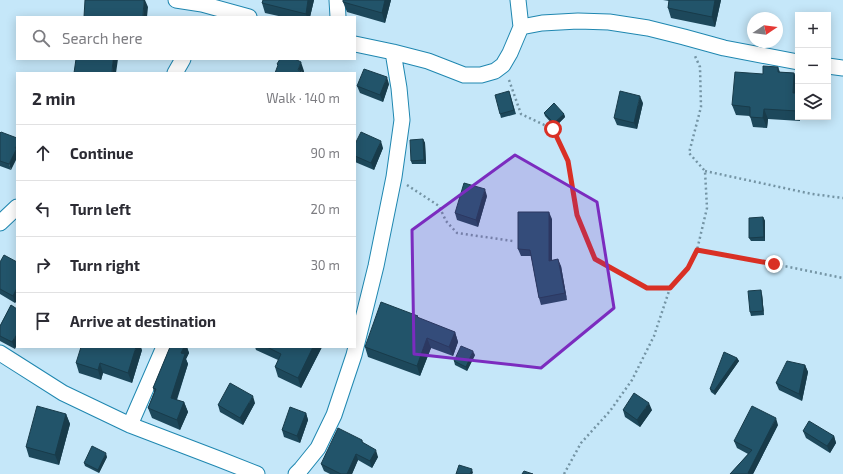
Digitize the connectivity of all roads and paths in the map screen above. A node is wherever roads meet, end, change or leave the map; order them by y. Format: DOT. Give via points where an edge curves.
graph roads {
  1 [pos="176,0"];
  2 [pos="337,0"];
  3 [pos="518,0"];
  4 [pos="201,7"];
  5 [pos="243,16"];
  6 [pos="338,16"];
  7 [pos="521,27"];
  8 [pos="684,37"];
  9 [pos="356,44"];
  10 [pos="393,52"];
  11 [pos="182,60"];
  12 [pos="795,61"];
  13 [pos="503,65"];
  14 [pos="831,66"];
  15 [pos="843,68"];
  16 [pos="176,72"];
  17 [pos="705,172"];
  18 [pos="394,177"];
  19 [pos="843,198"];
  20 [pos="16,208"];
  21 [pos="0,223"];
  22 [pos="513,241"];
  23 [pos="697,250"];
  24 [pos="843,278"];
  25 [pos="670,288"];
  26 [pos="356,347"];
  27 [pos="164,348"];
  28 [pos="356,348"];
  29 [pos="0,353"];
  30 [pos="130,425"];
  31 [pos="257,474"];
  32 [pos="296,474"];
  33 [pos="564,474"];
  1 -- 4 [label="street"];
  2 -- 6 [label="street"];
  3 -- 7 [label="street"];
  4 -- 5 [label="street"];
  7 -- 8 [label="street" via="542,23 609,22"];
  7 -- 13 [label="street"];
  8 -- 12 [label="street" via="724,48"];
  8 -- 17 [label="path" via="700,67 701,107 689,153"];
  9 -- 10 [label="street"];
  10 -- 13 [label="street" via="464,75 481,75 495,71"];
  10 -- 18 [label="street" via="402,120"];
  11 -- 16 [label="street"];
  13 -- 25 [label="path" via="521,114 553,129 568,161 577,215 595,259 647,288"];
  14 -- 15 [label="street"];
  17 -- 19 [label="path"];
  17 -- 23 [label="path" via="707,208"];
  18 -- 22 [label="path" via="439,206 446,221 457,233"];
  18 -- 26 [label="street"];
  20 -- 21 [label="street"];
  23 -- 24 [label="path"];
  23 -- 25 [label="path" via="688,268"];
  25 -- 33 [label="path" via="654,336 632,380 610,411 581,442"];
  27 -- 30 [label="street"];
  28 -- 32 [label="street" via="334,415 318,448"];
  29 -- 30 [label="street" via="62,394"];
  30 -- 31 [label="street"];
}
